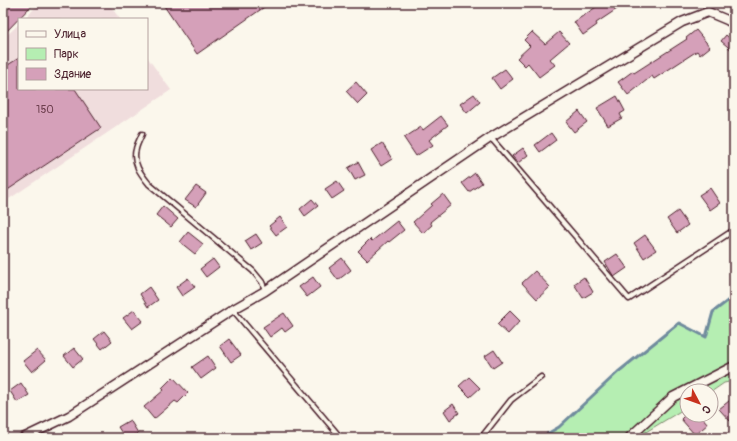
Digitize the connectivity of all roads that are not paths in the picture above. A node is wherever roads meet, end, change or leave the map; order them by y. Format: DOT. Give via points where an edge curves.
graph roads {
  1 [pos="734,24"];
  2 [pos="142,134"];
  3 [pos="490,138"];
  4 [pos="734,230"];
  5 [pos="265,291"];
  6 [pos="232,310"];
  7 [pos="734,366"];
  8 [pos="541,377"];
  9 [pos="23,438"];
  10 [pos="341,438"];
  11 [pos="481,438"];
  12 [pos="630,438"];
  1 -- 3 [label="street" via="708,12 682,22"];
  2 -- 5 [label="lane" via="135,150 135,159 138,169 149,184 253,271 262,282"];
  3 -- 4 [label="lane" via="629,300"];
  3 -- 5 [label="street"];
  5 -- 6 [label="street"];
  6 -- 9 [label="street" via="69,416"];
  6 -- 10 [label="lane"];
  7 -- 12 [label="street" via="673,397"];
  8 -- 11 [label="lane" via="511,400"];
}
